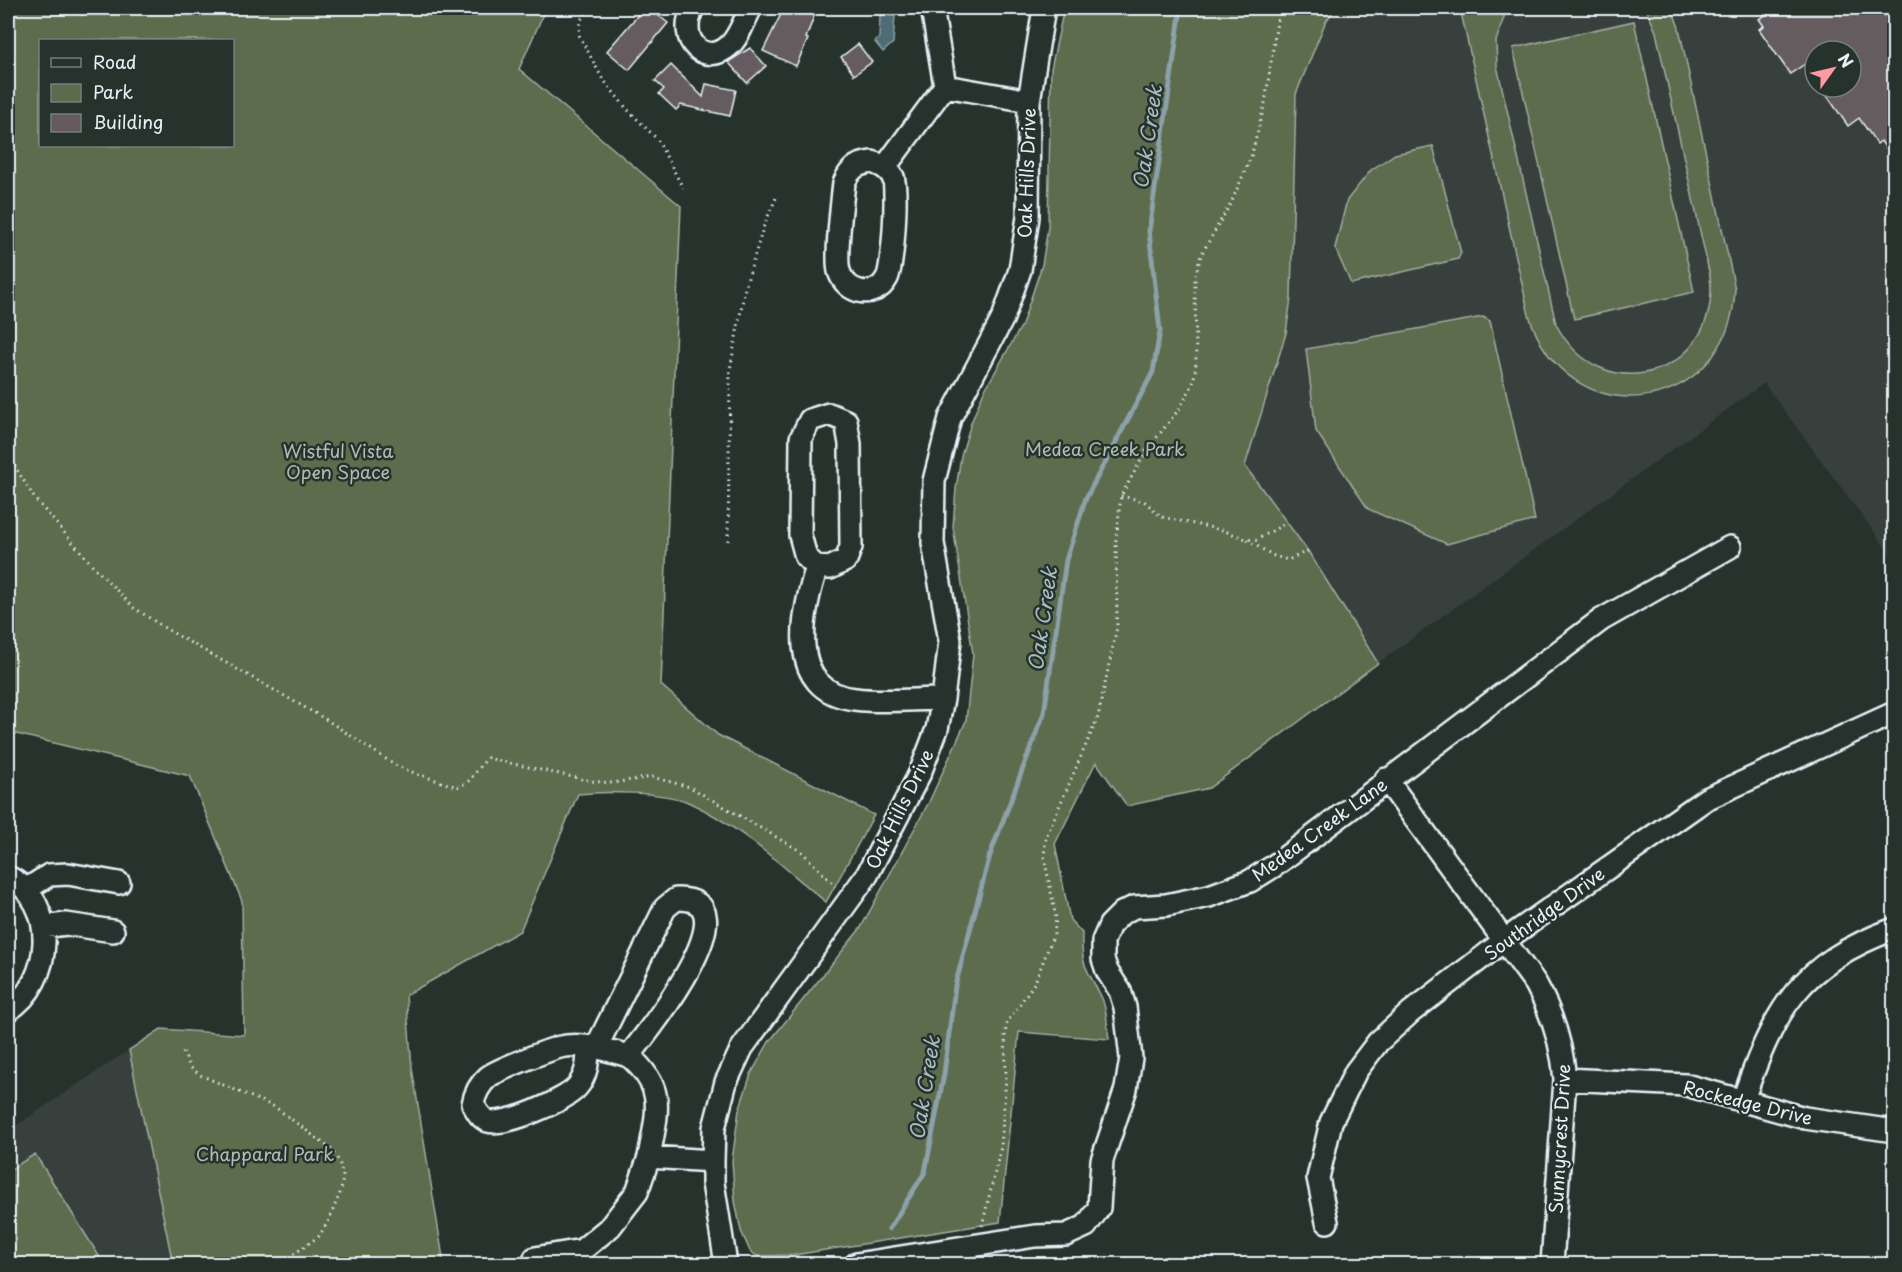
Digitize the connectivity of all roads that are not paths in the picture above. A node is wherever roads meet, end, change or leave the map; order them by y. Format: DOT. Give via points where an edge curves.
graph roads {
  1 [pos="693,8"];
  2 [pos="750,8"];
  3 [pos="932,8"];
  4 [pos="1044,8"];
  5 [pos="945,86"];
  6 [pos="1029,101"];
  7 [pos="885,166"];
  8 [pos="1730,547"];
  9 [pos="817,567"];
  10 [pos="943,699"];
  11 [pos="1894,713"];
  12 [pos="1386,779"];
  13 [pos="8,877"];
  14 [pos="119,883"];
  15 [pos="27,890"];
  16 [pos="43,927"];
  17 [pos="1894,929"];
  18 [pos="114,930"];
  19 [pos="1505,940"];
  20 [pos="8,1010"];
  21 [pos="592,1048"];
  22 [pos="628,1056"];
  23 [pos="1566,1080"];
  24 [pos="1743,1100"];
  25 [pos="1894,1131"];
  26 [pos="649,1158"];
  27 [pos="713,1161"];
  28 [pos="1327,1222"];
  29 [pos="535,1258"];
  30 [pos="726,1264"];
  31 [pos="856,1264"];
  32 [pos="1552,1264"];
  1 -- 2 [label="street" via="687,19 688,37 704,52 718,52 731,45"];
  3 -- 5 [label="street"];
  4 -- 6 [label="street, Oak Hills Drive"];
  5 -- 6 [label="street"];
  5 -- 7 [label="street"];
  6 -- 10 [label="street, Oak Hills Drive" via="1028,217 1020,270 1003,318 950,418 934,481 933,543 950,641"];
  7 -- 7 [label="street" via="872,162 858,164 844,183 838,269 844,284 860,292 881,286 890,269 896,185"];
  8 -- 12 [label="street, Medea Creek Lane" via="1601,620"];
  9 -- 9 [label="street" via="839,565 851,548 850,444 846,421 829,414 810,420 801,438 800,535 806,557"];
  9 -- 10 [label="street" via="806,601 802,641 806,662 820,683 838,695 855,699"];
  10 -- 27 [label="street, Oak Hills Drive" via="937,729 920,774 849,903 742,1048 726,1082 714,1128"];
  11 -- 19 [label="street, Southridge Drive" via="1706,799"];
  12 -- 19 [label="street, Sunnycrest Drive"];
  12 -- 31 [label="street, Medea Creek Lane" via="1250,881 1209,896 1134,907 1110,925 1103,941 1102,959 1125,1007 1131,1058 1126,1089 1102,1160 1099,1208 1086,1226 1066,1235"];
  13 -- 15 [label="street"];
  14 -- 15 [label="street" via="68,874 49,875"];
  15 -- 16 [label="street"];
  16 -- 18 [label="street" via="66,924"];
  16 -- 20 [label="street" via="42,966 34,986"];
  17 -- 24 [label="street" via="1822,965 1793,994 1770,1028"];
  19 -- 23 [label="street, Sunnycrest Drive" via="1552,1013 1563,1050"];
  19 -- 28 [label="street, Southridge Drive" via="1411,1012 1378,1042 1356,1071 1332,1122 1318,1178"];
  21 -- 21 [label="street" via="561,1047 490,1075 475,1092 473,1104 478,1114 489,1122 506,1122 567,1097 584,1077"];
  21 -- 22 [label="street"];
  21 -- 22 [label="street" via="665,908 676,898 691,898 701,903 707,928 668,1007"];
  22 -- 26 [label="street" via="646,1071 655,1088 657,1115"];
  23 -- 24 [label="street, Rockedge Drive" via="1686,1085"];
  23 -- 32 [label="street, Sunnycrest Drive"];
  24 -- 25 [label="street, Rockedge Drive" via="1805,1118"];
  26 -- 27 [label="street"];
  26 -- 29 [label="street" via="637,1192 610,1227 582,1250"];
  27 -- 30 [label="street, Oak Hills Drive"];
}
